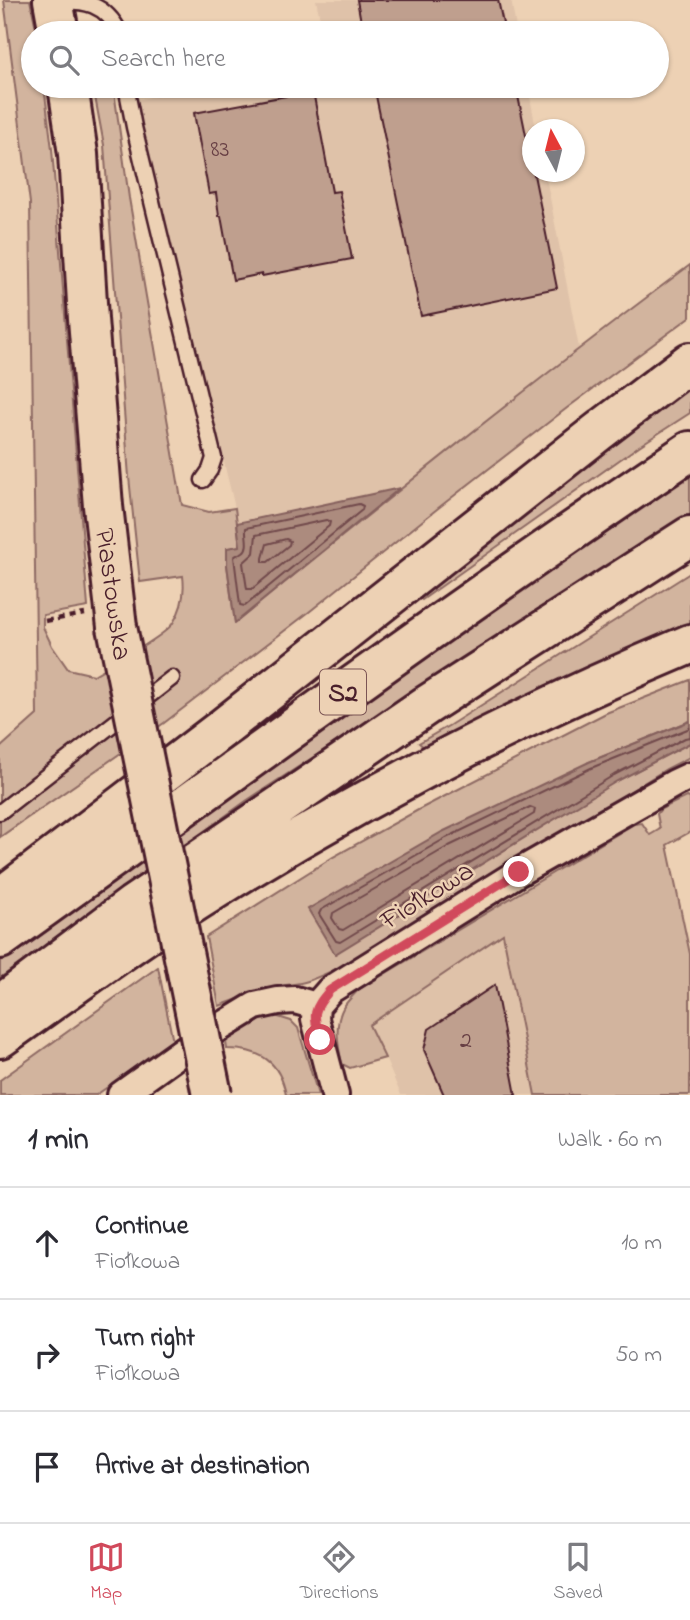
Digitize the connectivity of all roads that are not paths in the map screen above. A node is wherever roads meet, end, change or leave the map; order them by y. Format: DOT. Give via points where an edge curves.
graph roads {
  1 [pos="55,12"];
  2 [pos="112,21"];
  3 [pos="70,98"];
  4 [pos="128,98"];
  5 [pos="690,362"];
  6 [pos="690,452"];
  7 [pos="202,480"];
  8 [pos="690,536"];
  9 [pos="690,644"];
  10 [pos="172,678"];
  11 [pos="690,776"];
  12 [pos="0,812"];
  13 [pos="0,898"];
  14 [pos="0,939"];
  15 [pos="0,1005"];
  16 [pos="316,1006"];
  17 [pos="0,1038"];
  18 [pos="121,1095"];
  19 [pos="212,1095"];
  20 [pos="335,1095"];
  1 -- 2 [label="lane" via="70,1 95,5"];
  3 -- 19 [label="main road, Piastowska, bridge" via="79,167 103,506 106,619"];
  4 -- 7 [label="lane" via="214,458"];
  5 -- 13 [label="main road"];
  6 -- 14 [label="main road, S2" via="417,639"];
  8 -- 15 [label="main road, S2" via="427,705 133,905"];
  9 -- 17 [label="main road" via="472,744 353,807 213,891"];
  10 -- 12 [label="lane"];
  11 -- 16 [label="street, Fiołkowa" via="519,872 349,977"];
  16 -- 18 [label="street" via="295,1000 255,1006"];
  16 -- 20 [label="street" via="315,1019"];
}
